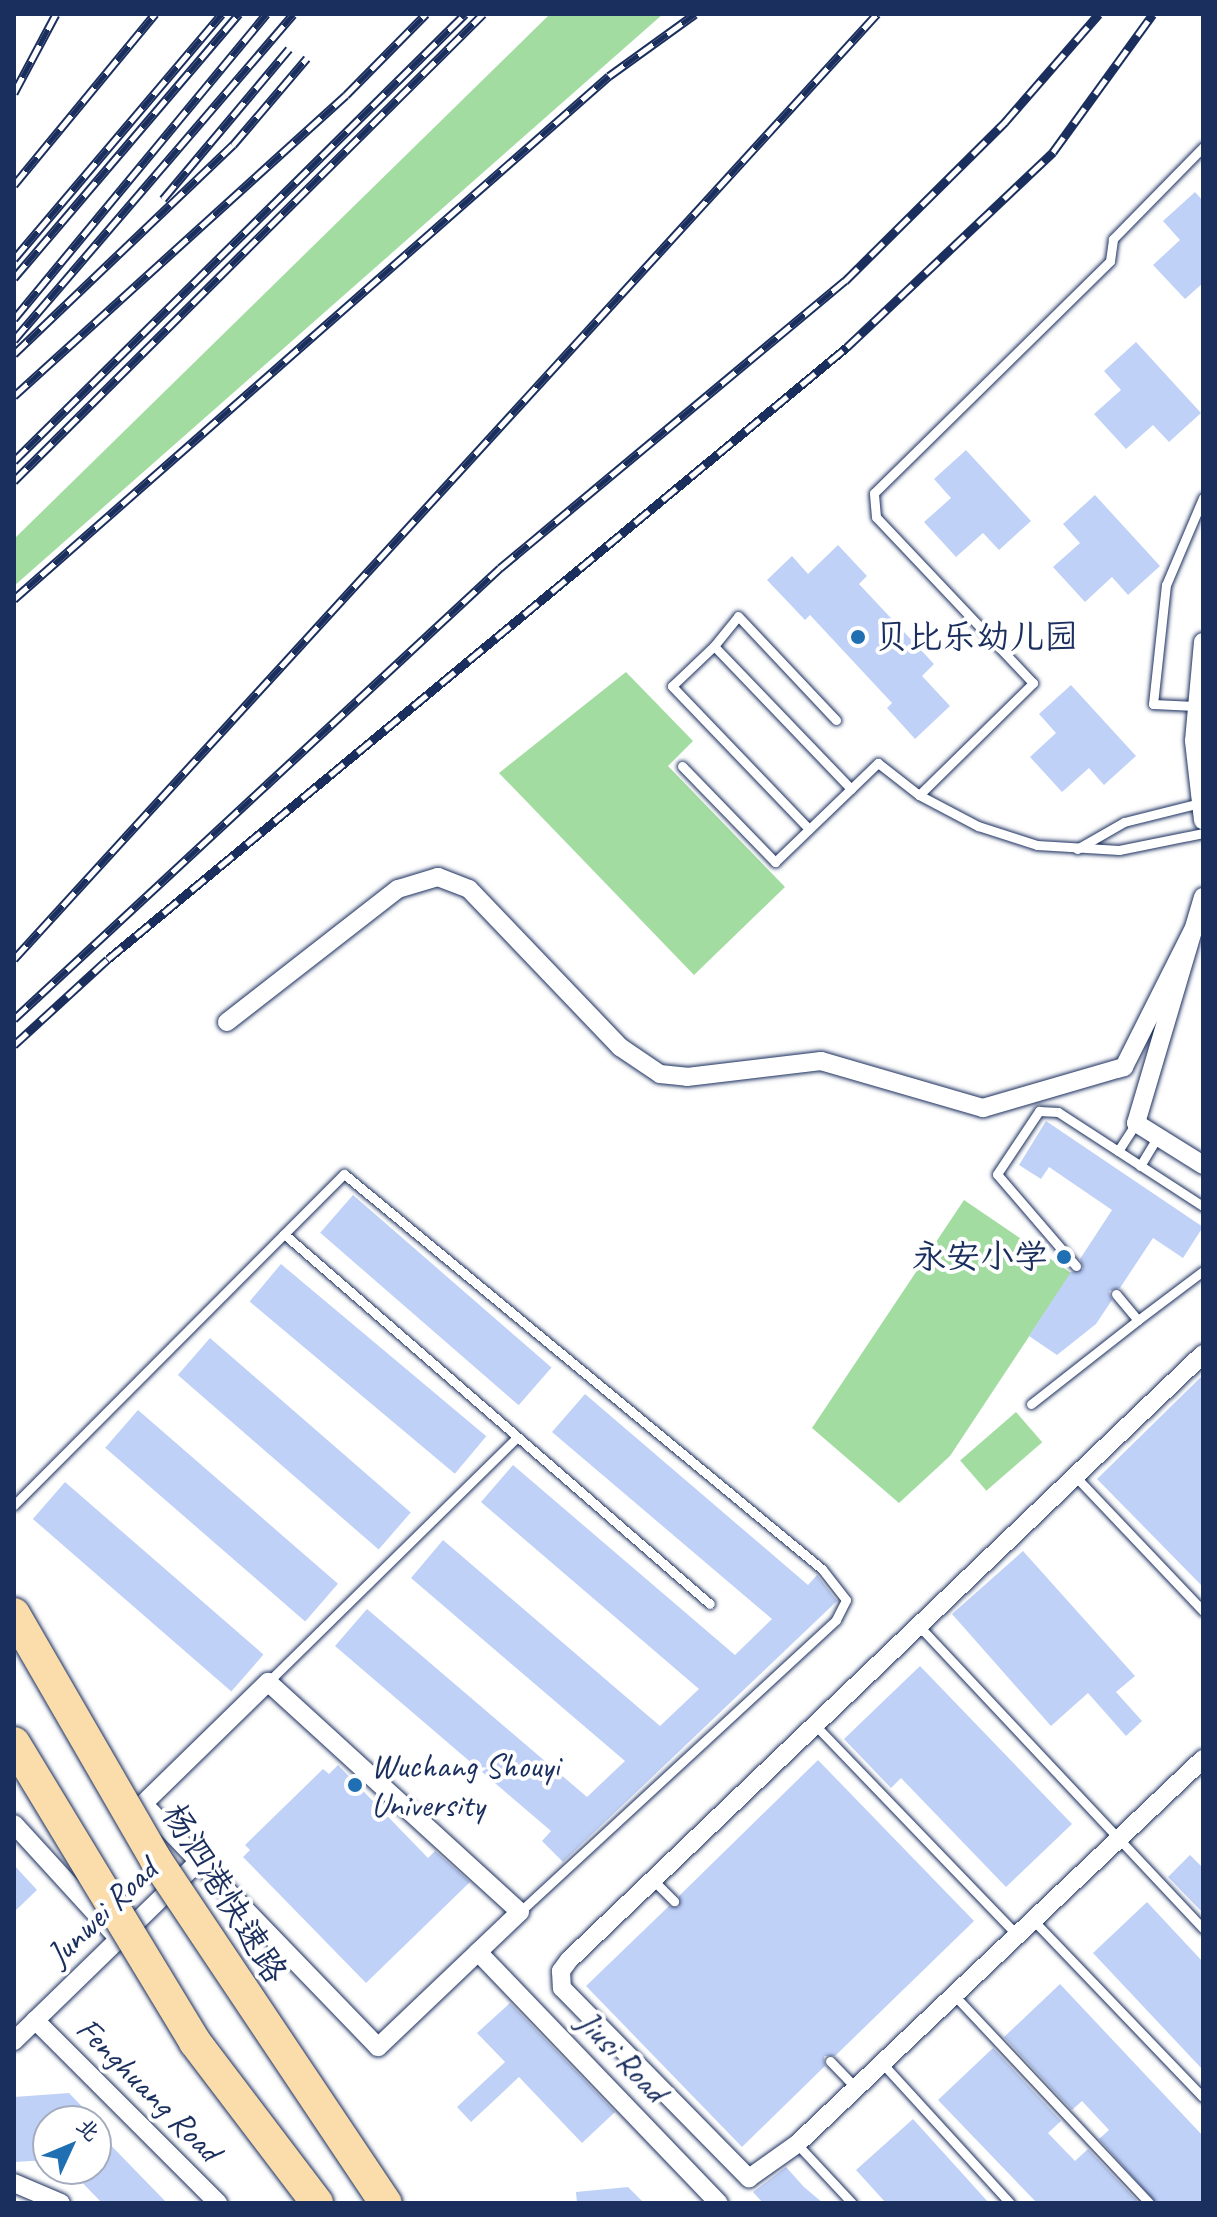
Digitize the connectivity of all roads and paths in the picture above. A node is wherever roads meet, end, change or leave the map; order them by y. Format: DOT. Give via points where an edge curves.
graph roads {
  1 [pos="1201,152"];
  2 [pos="1203,498"];
  3 [pos="1203,642"];
  4 [pos="714,646"];
  5 [pos="1195,706"];
  6 [pos="836,720"];
  7 [pos="682,766"];
  8 [pos="851,789"];
  9 [pos="919,795"];
  10 [pos="1202,812"];
  11 [pos="809,829"];
  12 [pos="1203,833"];
  13 [pos="1077,849"];
  14 [pos="1203,897"];
  15 [pos="1193,930"];
  16 [pos="227,1022"];
  17 [pos="1136,1123"];
  18 [pos="1158,1136"];
  19 [pos="1118,1151"];
  20 [pos="1203,1165"];
  21 [pos="1140,1166"];
  22 [pos="1203,1206"];
  23 [pos="284,1234"];
  24 [pos="1076,1266"];
  25 [pos="1203,1271"];
  26 [pos="1116,1294"];
  27 [pos="1138,1320"];
  28 [pos="1202,1355"];
  29 [pos="1031,1404"];
  30 [pos="517,1437"];
  31 [pos="1075,1476"];
  32 [pos="14,1505"];
  33 [pos="710,1604"];
  34 [pos="1203,1611"];
  35 [pos="14,1614"];
  36 [pos="919,1626"];
  37 [pos="268,1682"];
  38 [pos="815,1725"];
  39 [pos="14,1743"];
  40 [pos="1203,1759"];
  41 [pos="14,1824"];
  42 [pos="1119,1838"];
  43 [pos="198,1862"];
  44 [pos="653,1880"];
  45 [pos="674,1901"];
  46 [pos="520,1912"];
  47 [pos="1033,1920"];
  48 [pos="1203,1928"];
  49 [pos="1017,1935"];
  50 [pos="119,1939"];
  51 [pos="478,1952"];
  52 [pos="954,1995"];
  53 [pos="35,2020"];
  54 [pos="14,2041"];
  55 [pos="830,2061"];
  56 [pos="882,2063"];
  57 [pos="856,2088"];
  58 [pos="1203,2097"];
  59 [pos="797,2144"];
  60 [pos="14,2183"];
  61 [pos="61,2203"];
  62 [pos="218,2203"];
  63 [pos="317,2203"];
  64 [pos="386,2203"];
  65 [pos="719,2203"];
  66 [pos="852,2203"];
  67 [pos="1010,2203"];
  68 [pos="1149,2203"];
  1 -- 9 [label="lane" via="1113,239 1110,261 874,493 876,517 1033,683"];
  2 -- 5 [label="lane" via="1166,585 1153,704"];
  3 -- 5 [label="street"];
  4 -- 6 [label="lane" via="738,616"];
  4 -- 8 [label="lane"];
  4 -- 11 [label="lane" via="672,686"];
  5 -- 10 [label="street"];
  7 -- 11 [label="lane" via="775,862"];
  8 -- 9 [label="lane" via="878,763"];
  8 -- 11 [label="lane"];
  9 -- 13 [label="lane" via="1011,839"];
  10 -- 13 [label="lane" via="1124,822"];
  12 -- 13 [label="lane" via="1119,850"];
  14 -- 15 [label="street"];
  15 -- 16 [label="street" via="1124,1067 983,1108 821,1061 687,1077 660,1074 633,1060 469,889 438,877 398,889"];
  15 -- 17 [label="street"];
  17 -- 18 [label="street"];
  17 -- 19 [label="lane"];
  18 -- 20 [label="street"];
  18 -- 21 [label="lane"];
  19 -- 21 [label="lane"];
  19 -- 24 [label="lane" via="1044,1109 1029,1121 997,1174"];
  21 -- 22 [label="lane"];
  23 -- 30 [label="lane"];
  23 -- 32 [label="lane"];
  23 -- 46 [label="lane" via="344,1174 844,1592 836,1620"];
  25 -- 27 [label="lane"];
  26 -- 27 [label="lane"];
  27 -- 29 [label="lane"];
  28 -- 31 [label="street"];
  30 -- 33 [label="lane"];
  30 -- 37 [label="lane"];
  31 -- 34 [label="lane"];
  31 -- 36 [label="street"];
  35 -- 64 [label="highway, 杨泗港快速路, bridge" via="156,1860"];
  36 -- 38 [label="street"];
  36 -- 42 [label="lane"];
  37 -- 43 [label="street" via="143,1804"];
  37 -- 46 [label="street"];
  38 -- 44 [label="street"];
  38 -- 49 [label="lane"];
  39 -- 63 [label="highway, bridge" via="195,2042"];
  40 -- 42 [label="street"];
  41 -- 50 [label="street"];
  42 -- 47 [label="street"];
  42 -- 48 [label="lane"];
  43 -- 50 [label="street, Junwei Road"];
  43 -- 51 [label="street" via="378,2047"];
  44 -- 45 [label="lane"];
  44 -- 59 [label="street" via="569,1960 561,1971 562,1988 744,2178"];
  46 -- 51 [label="street"];
  47 -- 49 [label="street"];
  47 -- 58 [label="lane"];
  49 -- 52 [label="street"];
  50 -- 53 [label="street, Junwei Road"];
  51 -- 65 [label="street, Jiusi Road"];
  52 -- 56 [label="street"];
  52 -- 68 [label="lane"];
  53 -- 54 [label="street, Junwei Road"];
  53 -- 62 [label="street, Fenghuang Road"];
  55 -- 57 [label="lane"];
  56 -- 57 [label="street"];
  56 -- 67 [label="lane"];
  57 -- 59 [label="street"];
  59 -- 66 [label="lane"];
  60 -- 61 [label="street"];
}
